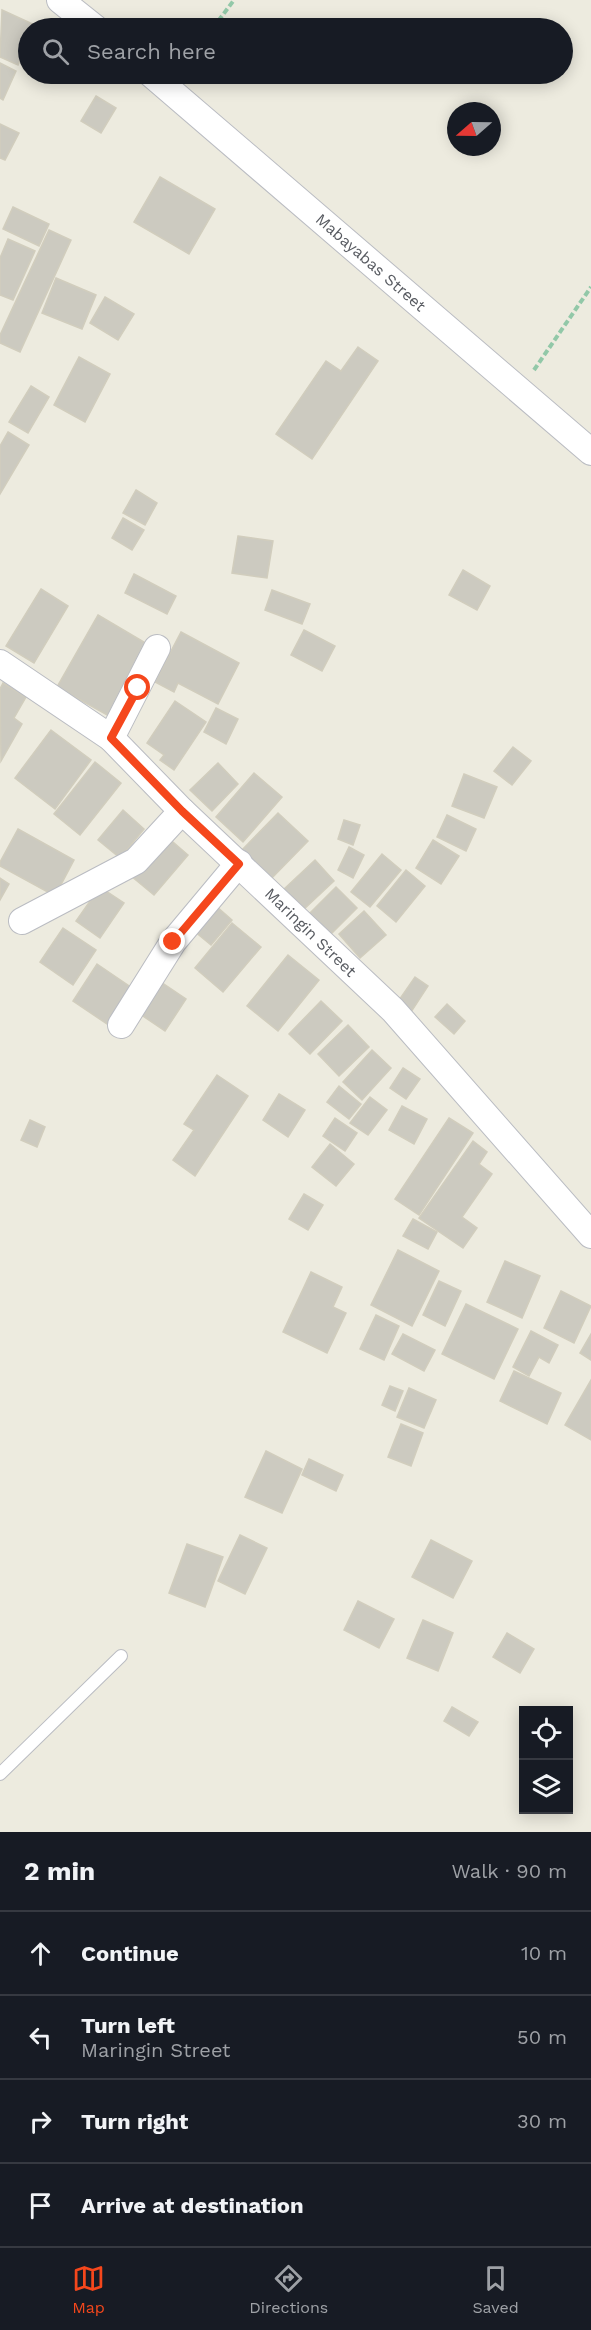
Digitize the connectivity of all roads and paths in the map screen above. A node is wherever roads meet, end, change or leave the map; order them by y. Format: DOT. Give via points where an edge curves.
graph roads {
  1 [pos="60,0"];
  2 [pos="234,0"];
  3 [pos="82,18"];
  4 [pos="220,18"];
  5 [pos="163,84"];
  6 [pos="591,287"];
  7 [pos="519,391"];
  8 [pos="591,452"];
  9 [pos="157,648"];
  10 [pos="0,663"];
  11 [pos="111,738"];
  12 [pos="182,811"];
  13 [pos="239,864"];
  14 [pos="22,921"];
  15 [pos="121,1024"];
  16 [pos="591,1235"];
  17 [pos="122,1656"];
  18 [pos="0,1774"];
  1 -- 3 [label="street"];
  2 -- 4 [label="path"];
  5 -- 7 [label="street, Mabayabas Street"];
  6 -- 7 [label="path"];
  7 -- 8 [label="street, Mabayabas Street"];
  9 -- 11 [label="street"];
  10 -- 11 [label="street, Maringin Street"];
  11 -- 12 [label="street, Maringin Street"];
  12 -- 13 [label="street, Maringin Street"];
  12 -- 14 [label="street" via="136,861"];
  13 -- 15 [label="street" via="173,942"];
  13 -- 16 [label="street, Maringin Street" via="393,1010"];
  17 -- 18 [label="lane"];
}
